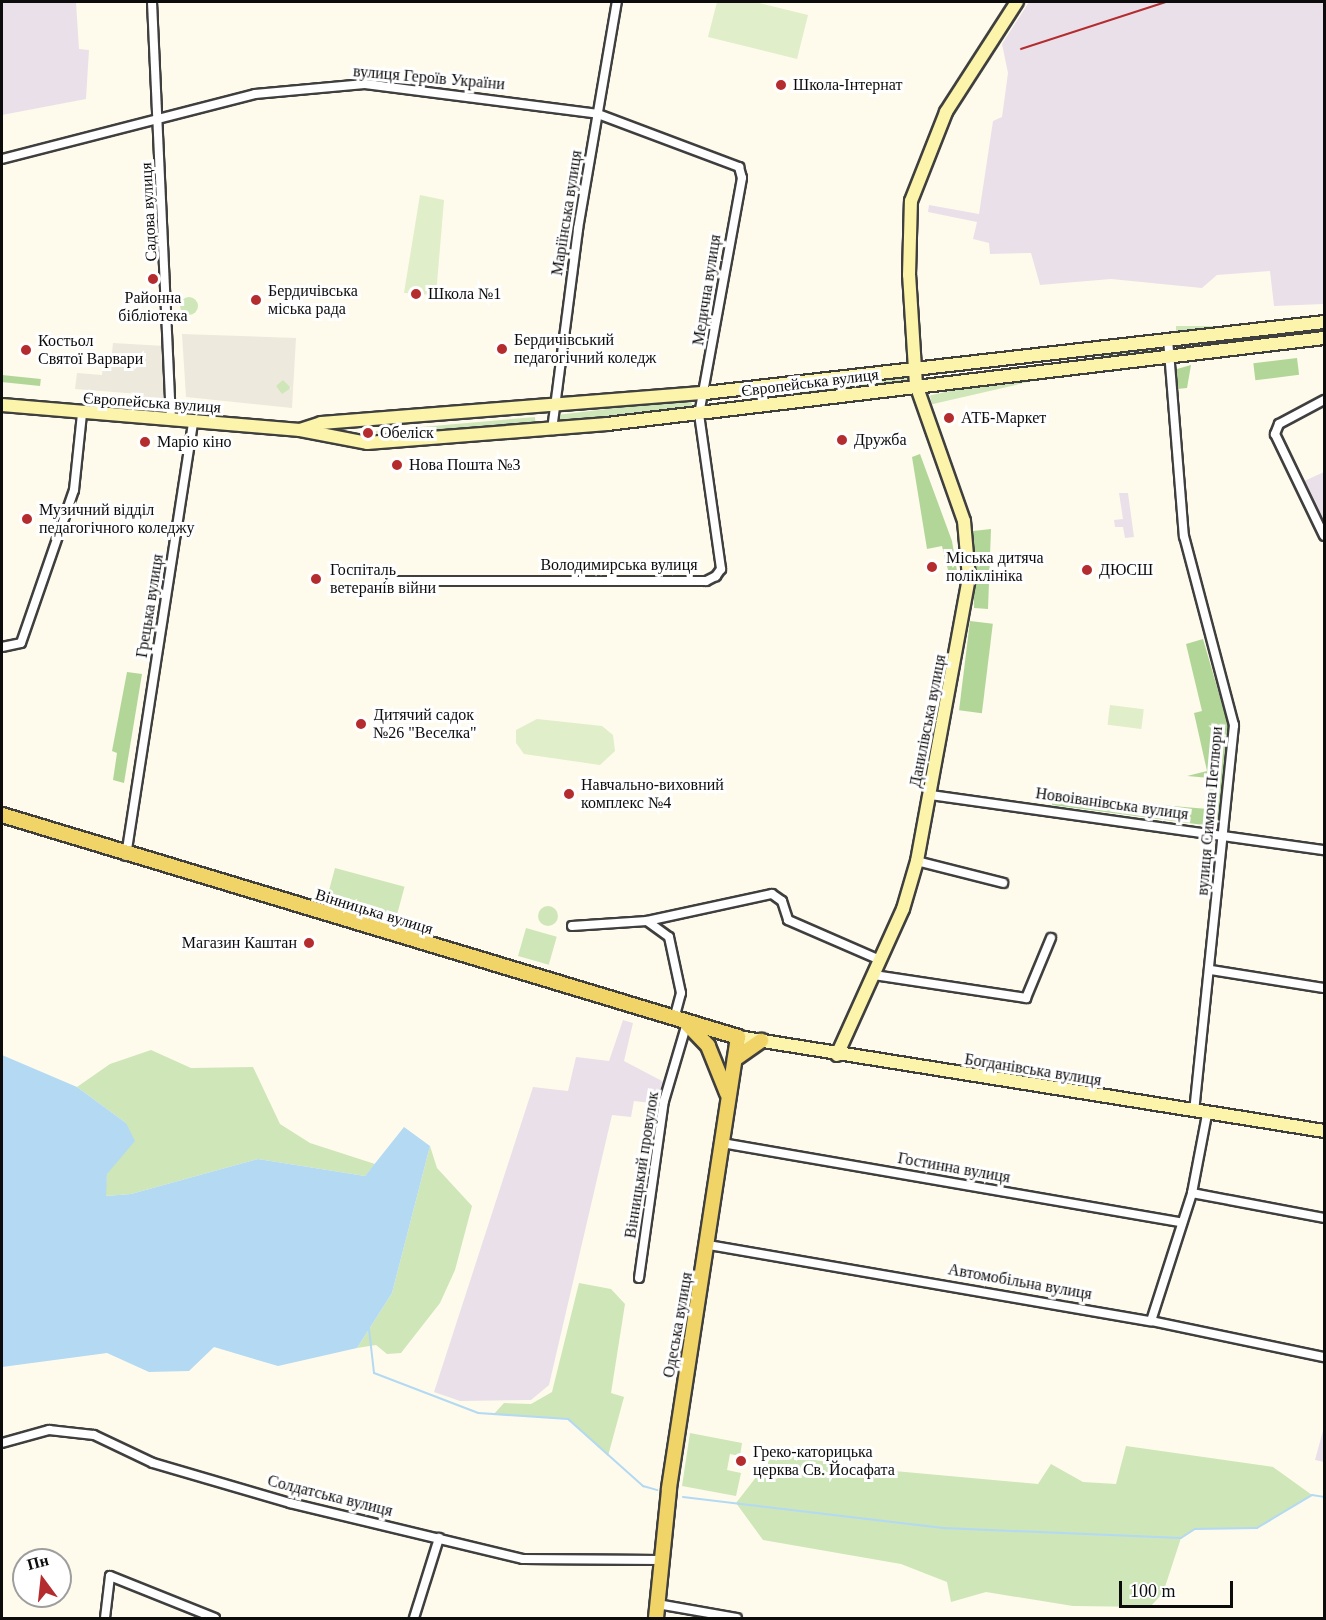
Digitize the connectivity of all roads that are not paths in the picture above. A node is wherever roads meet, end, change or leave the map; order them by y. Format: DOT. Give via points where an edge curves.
graph roads {
  1 [pos="152,2"];
  2 [pos="617,2"];
  3 [pos="1017,2"];
  4 [pos="597,114"];
  5 [pos="160,116"];
  6 [pos="2,159"];
  7 [pos="741,171"];
  8 [pos="1324,322"];
  9 [pos="1324,338"];
  10 [pos="1167,339"];
  11 [pos="1168,355"];
  12 [pos="914,367"];
  13 [pos="916,385"];
  14 [pos="705,393"];
  15 [pos="1324,400"];
  16 [pos="2,405"];
  17 [pos="555,408"];
  18 [pos="82,414"];
  19 [pos="699,414"];
  20 [pos="171,421"];
  21 [pos="193,423"];
  22 [pos="300,430"];
  23 [pos="552,430"];
  24 [pos="1324,536"];
  25 [pos="391,581"];
  26 [pos="2,647"];
  27 [pos="930,795"];
  28 [pos="2,815"];
  29 [pos="1225,835"];
  30 [pos="1324,850"];
  31 [pos="126,856"];
  32 [pos="917,861"];
  33 [pos="1003,882"];
  34 [pos="647,921"];
  35 [pos="573,926"];
  36 [pos="1052,938"];
  37 [pos="880,960"];
  38 [pos="1211,970"];
  39 [pos="874,975"];
  40 [pos="1324,988"];
  41 [pos="681,1022"];
  42 [pos="731,1035"];
  43 [pos="761,1041"];
  44 [pos="837,1055"];
  45 [pos="734,1061"];
  46 [pos="717,1062"];
  47 [pos="728,1099"];
  48 [pos="1201,1113"];
  49 [pos="1324,1131"];
  50 [pos="722,1143"];
  51 [pos="1192,1193"];
  52 [pos="1324,1218"];
  53 [pos="1181,1222"];
  54 [pos="709,1245"];
  55 [pos="639,1278"];
  56 [pos="1151,1321"];
  57 [pos="1324,1357"];
  58 [pos="2,1443"];
  59 [pos="439,1538"];
  60 [pos="660,1560"];
  61 [pos="657,1604"];
  62 [pos="105,1618"];
  63 [pos="215,1618"];
  64 [pos="414,1618"];
  65 [pos="656,1618"];
  66 [pos="736,1618"];
  1 -- 5 [label="street, Садова вулиця"];
  2 -- 4 [label="street, Маріїнська вулиця"];
  3 -- 12 [label="street, Данилівська вулиця" via="946,112 918,174 908,238"];
  4 -- 5 [label="street, вулиця Героїв України" via="365,84 255,94"];
  4 -- 7 [label="street, вулиця Героїв України"];
  4 -- 17 [label="street, Маріїнська вулиця"];
  5 -- 6 [label="street, вулиця Героїв України"];
  5 -- 20 [label="street, Садова вулиця"];
  7 -- 14 [label="street, Медична вулиця"];
  8 -- 10 [label="street, Європейська вулиця"];
  9 -- 11 [label="street, Європейська вулиця"];
  10 -- 11 [label="street, вулиця Симона Петлюри"];
  10 -- 12 [label="street, Європейська вулиця"];
  11 -- 13 [label="street, Європейська вулиця"];
  11 -- 29 [label="street, вулиця Симона Петлюри" via="1184,536 1234,725"];
  12 -- 13 [label="street, Данилівська вулиця"];
  12 -- 14 [label="street, Європейська вулиця"];
  13 -- 19 [label="street, Європейська вулиця"];
  13 -- 27 [label="street, Данилівська вулиця" via="970,550"];
  14 -- 17 [label="street, Європейська вулиця"];
  14 -- 19 [label="street, Медична вулиця"];
  15 -- 24 [label="street" via="1279,424 1275,434"];
  16 -- 18 [label="street, Європейська вулиця"];
  17 -- 22 [label="street, Європейська вулиця" via="321,423"];
  17 -- 23 [label="street, Маріїнська вулиця"];
  18 -- 20 [label="street, Європейська вулиця"];
  18 -- 26 [label="street" via="75,490 21,643"];
  19 -- 23 [label="street, Європейська вулиця"];
  19 -- 25 [label="street, Володимирська вулиця" via="721,569 716,576 706,581"];
  20 -- 21 [label="street, Європейська вулиця"];
  21 -- 22 [label="street, Європейська вулиця"];
  21 -- 31 [label="street, Грецька вулиця"];
  22 -- 23 [label="street, Європейська вулиця" via="367,443"];
  27 -- 29 [label="street, Новоіванівська вулиця"];
  27 -- 32 [label="street, Данилівська вулиця"];
  28 -- 31 [label="main road, Вінницька вулиця"];
  29 -- 30 [label="street, Новоіванівська вулиця"];
  29 -- 38 [label="street, вулиця Симона Петлюри"];
  31 -- 41 [label="main road, Вінницька вулиця"];
  32 -- 33 [label="street"];
  32 -- 37 [label="street, Данилівська вулиця"];
  34 -- 35 [label="street"];
  34 -- 37 [label="street" via="772,894 782,901 788,920"];
  34 -- 41 [label="street, Вінницький провулок" via="669,937 681,993"];
  36 -- 39 [label="street" via="1026,998"];
  37 -- 39 [label="street, Данилівська вулиця"];
  38 -- 40 [label="street"];
  38 -- 48 [label="street, вулиця Симона Петлюри"];
  39 -- 44 [label="street, Данилівська вулиця"];
  41 -- 42 [label="main road, Вінницька вулиця"];
  41 -- 46 [label="main road"];
  41 -- 55 [label="street, Вінницький провулок" via="664,1101"];
  42 -- 43 [label="street, Богданівська вулиця"];
  42 -- 45 [label="main road, Одеська вулиця"];
  42 -- 46 [label="main road" via="713,1044"];
  43 -- 44 [label="street, Богданівська вулиця"];
  43 -- 45 [label="main road" via="745,1047"];
  44 -- 48 [label="street, Богданівська вулиця"];
  45 -- 47 [label="main road, Одеська вулиця"];
  46 -- 47 [label="main road"];
  47 -- 50 [label="main road, Одеська вулиця"];
  48 -- 49 [label="street, Богданівська вулиця"];
  48 -- 51 [label="street, вулиця Симона Петлюри"];
  50 -- 53 [label="street, Гостинна вулиця"];
  50 -- 54 [label="main road, Одеська вулиця"];
  51 -- 52 [label="street"];
  51 -- 53 [label="street, вулиця Симона Петлюри"];
  53 -- 56 [label="street, вулиця Симона Петлюри"];
  54 -- 56 [label="street, Автомобільна вулиця"];
  54 -- 60 [label="main road, Одеська вулиця"];
  56 -- 57 [label="street, Автомобільна вулиця"];
  58 -- 59 [label="street, Солдатська вулиця" via="49,1430 94,1435 153,1463"];
  59 -- 60 [label="street, Солдатська вулиця" via="523,1559"];
  59 -- 64 [label="street"];
  60 -- 61 [label="main road, Одеська вулиця"];
  61 -- 65 [label="main road, Одеська вулиця"];
  61 -- 66 [label="street"];
  62 -- 63 [label="street" via="110,1576"];
}
